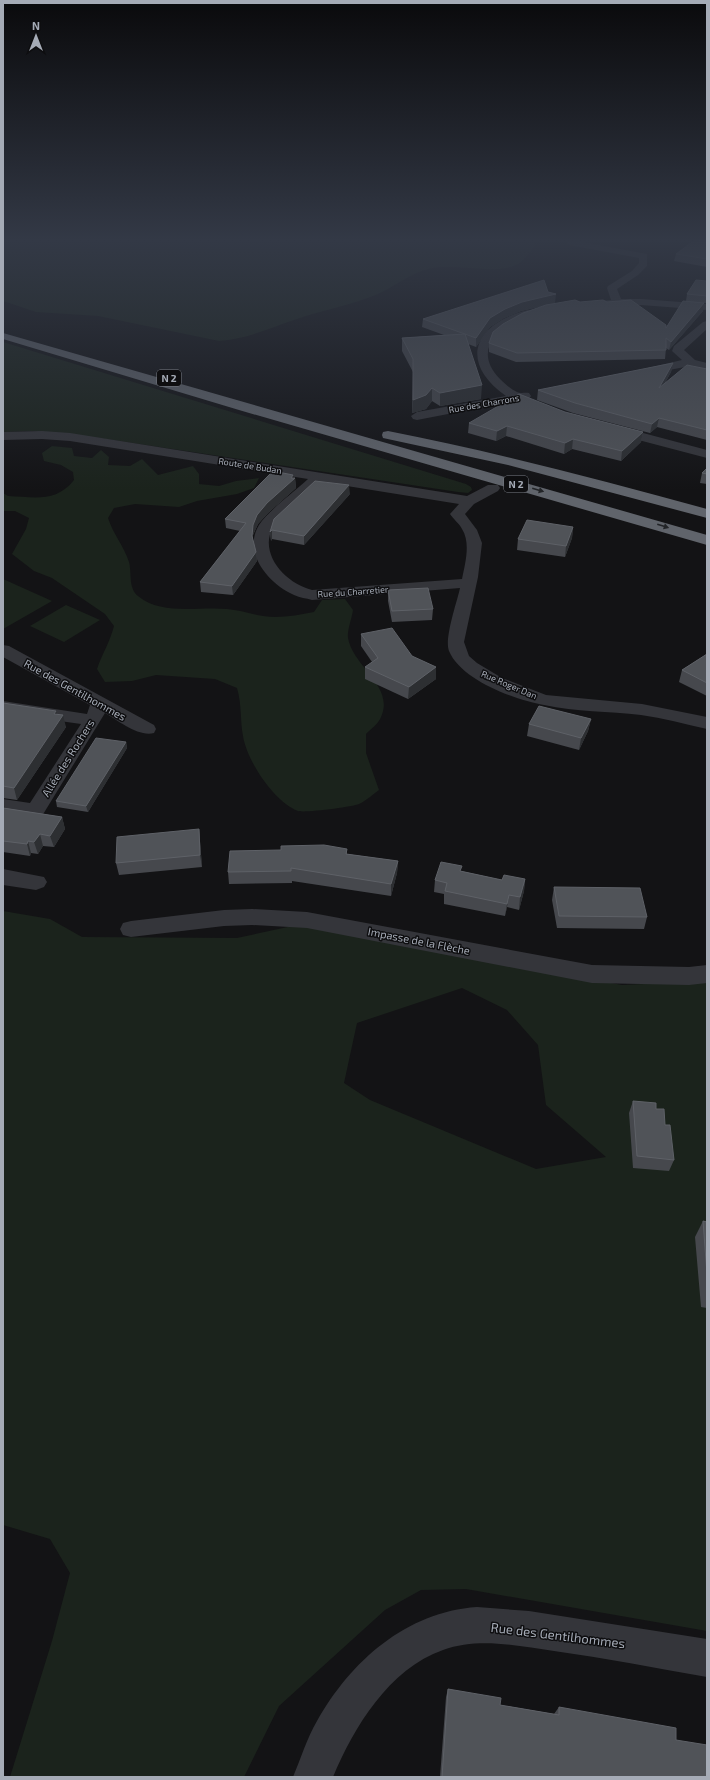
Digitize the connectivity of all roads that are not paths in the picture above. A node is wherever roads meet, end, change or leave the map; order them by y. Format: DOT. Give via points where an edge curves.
graph roads {
  1 [pos="505,323"];
  2 [pos="707,324"];
  3 [pos="3,330"];
  4 [pos="3,336"];
  5 [pos="691,362"];
  6 [pos="707,367"];
  7 [pos="631,375"];
  8 [pos="541,393"];
  9 [pos="518,398"];
  10 [pos="557,413"];
  11 [pos="417,416"];
  12 [pos="600,425"];
  13 [pos="330,428"];
  14 [pos="3,436"];
  15 [pos="707,454"];
  16 [pos="319,477"];
  17 [pos="493,488"];
  18 [pos="469,501"];
  19 [pos="707,514"];
  20 [pos="707,524"];
  21 [pos="707,540"];
  22 [pos="707,551"];
  23 [pos="468,583"];
  24 [pos="3,650"];
  25 [pos="3,708"];
  26 [pos="97,712"];
  27 [pos="707,723"];
  28 [pos="147,729"];
  29 [pos="3,806"];
  30 [pos="3,877"];
  31 [pos="36,882"];
  32 [pos="131,929"];
  33 [pos="707,974"];
  34 [pos="707,1658"];
  35 [pos="313,1777"];
  1 -- 9 [label="street" via="486,338 482,349 486,368 491,376"];
  2 -- 5 [label="street" via="678,350"];
  3 -- 13 [label="highway, N 2"];
  4 -- 13 [label="highway, N 2"];
  5 -- 6 [label="street"];
  5 -- 7 [label="street"];
  8 -- 9 [label="street, Rue des Charrons"];
  9 -- 10 [label="street"];
  9 -- 11 [label="street, Rue des Charrons"];
  12 -- 15 [label="street"];
  13 -- 17 [label="highway" via="344,440"];
  13 -- 19 [label="highway" via="501,458"];
  13 -- 20 [label="highway, N 2" via="576,486"];
  13 -- 21 [label="highway, N 2, one-way"];
  14 -- 16 [label="street, Route de Budan" via="70,437"];
  16 -- 18 [label="street, Route de Budan"];
  16 -- 23 [label="street, Rue du Charretier" via="267,525 261,534 259,541 262,555 287,585 312,595"];
  17 -- 18 [label="street"];
  17 -- 22 [label="highway"];
  18 -- 23 [label="street, Rue Roger Dan" via="457,514 471,531 475,543"];
  23 -- 27 [label="street, Rue Roger Dan" via="456,639 457,650 475,671 530,696 545,700 642,710"];
  24 -- 26 [label="street, Rue des Gentilhommes"];
  25 -- 26 [label="street"];
  26 -- 28 [label="street, Rue des Gentilhommes"];
  26 -- 29 [label="street, Allée des Rochers" via="34,811"];
  30 -- 31 [label="street"];
  32 -- 33 [label="street, Impasse de la Flèche" via="224,918 307,920 592,974"];
  34 -- 35 [label="street, Rue des Gentilhommes" via="593,1637 496,1625 467,1626 440,1632 416,1642 391,1658 362,1688 333,1730"];
}
